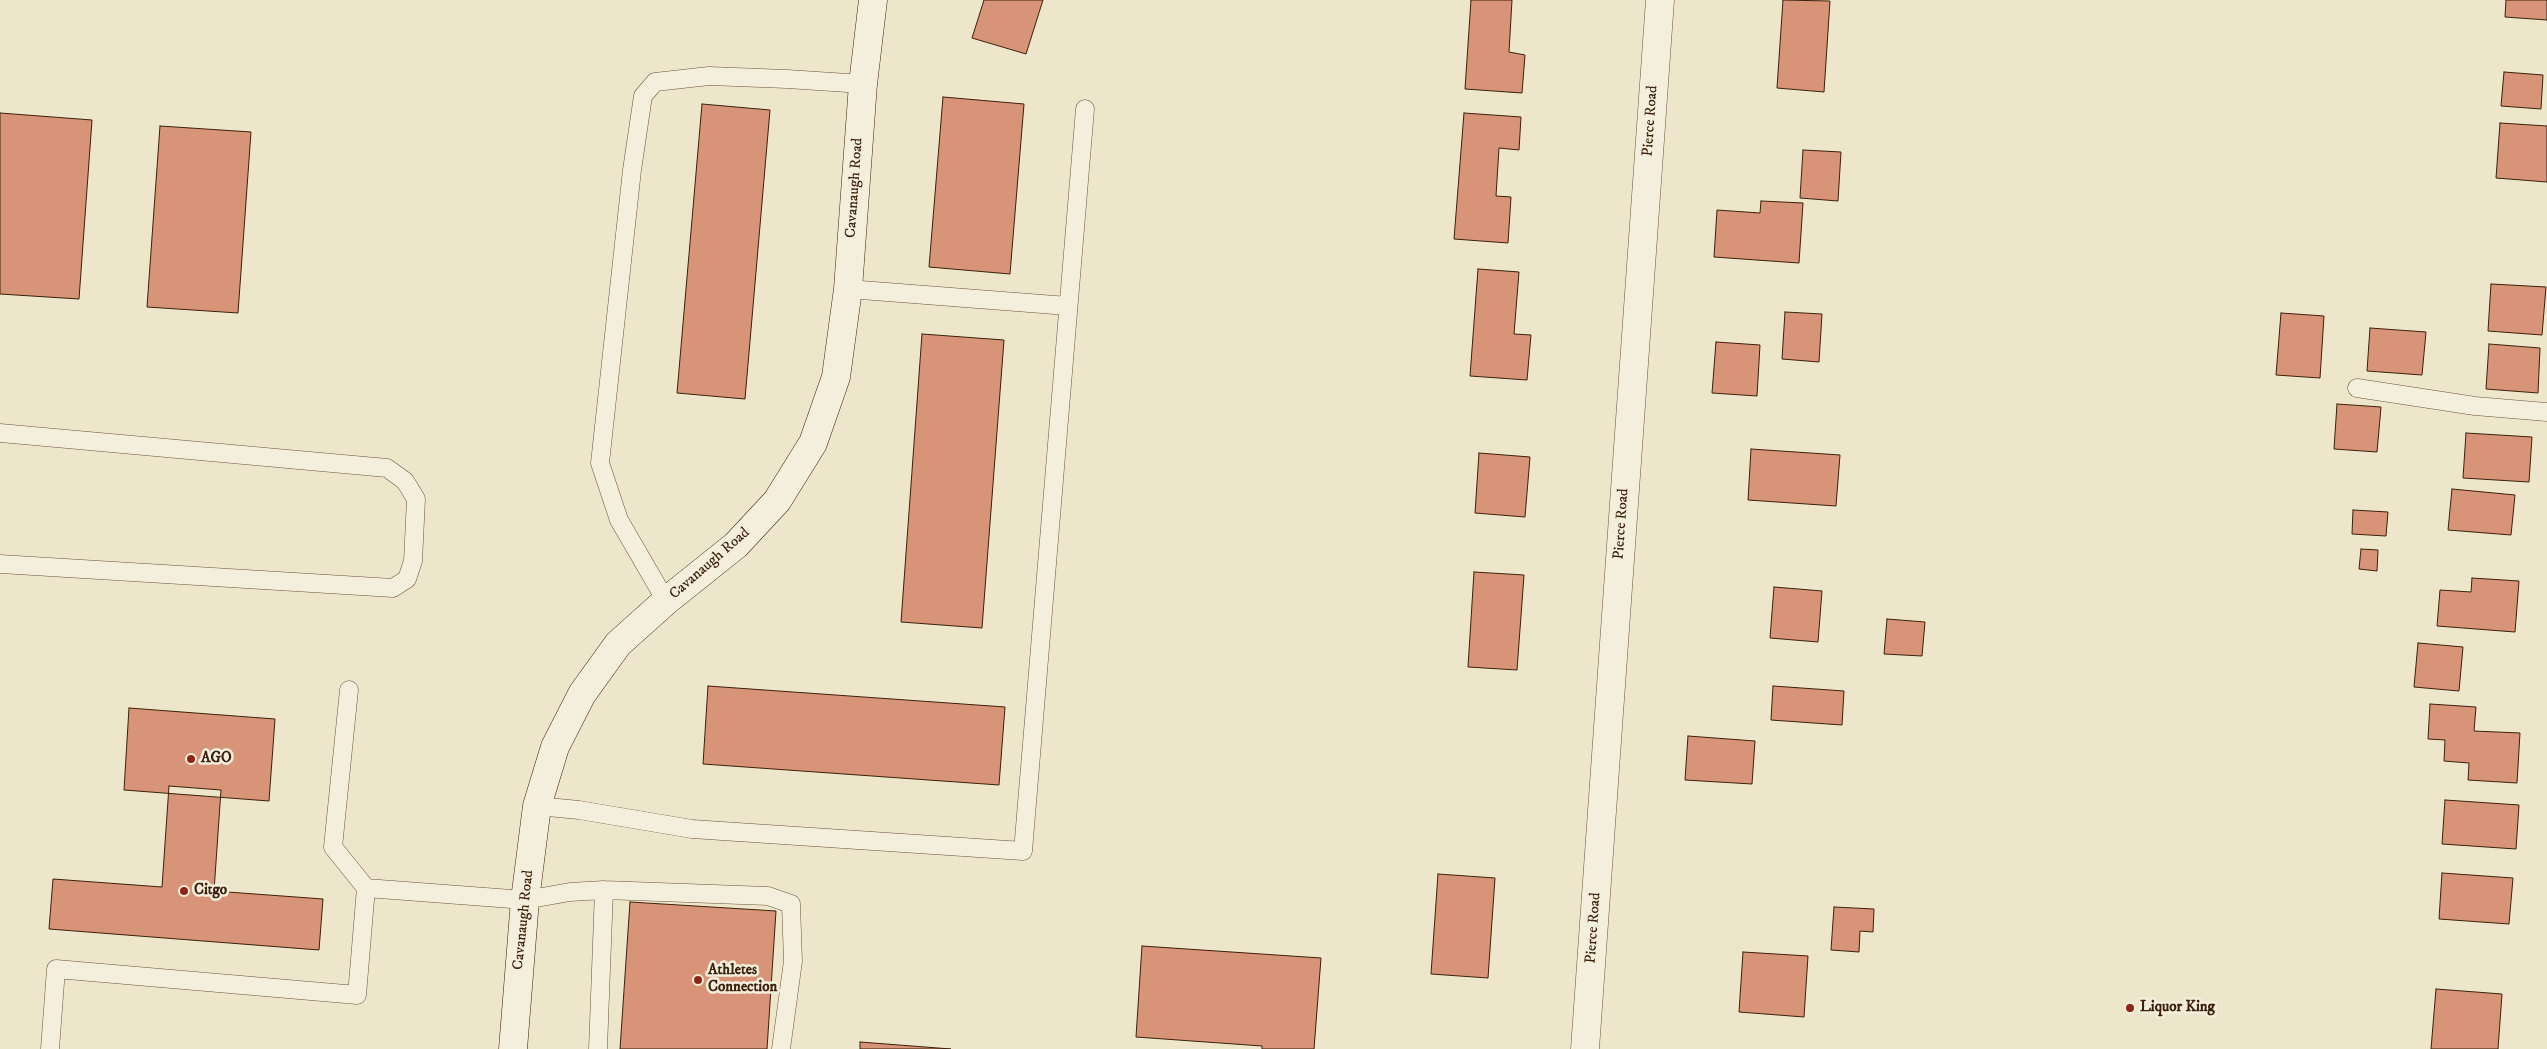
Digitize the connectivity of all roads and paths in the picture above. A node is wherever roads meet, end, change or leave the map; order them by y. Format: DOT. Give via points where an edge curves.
graph roads {
  1 [pos="872,0"];
  2 [pos="1660,0"];
  3 [pos="863,84"];
  4 [pos="1085,109"];
  5 [pos="848,288"];
  6 [pos="1068,306"];
  7 [pos="2357,388"];
  8 [pos="2547,412"];
  9 [pos="0,434"];
  10 [pos="0,564"];
  11 [pos="666,601"];
  12 [pos="348,690"];
  13 [pos="538,806"];
  14 [pos="366,888"];
  15 [pos="604,890"];
  16 [pos="525,900"];
  17 [pos="50,1049"];
  18 [pos="513,1049"];
  19 [pos="598,1049"];
  20 [pos="781,1049"];
  21 [pos="1585,1049"];
  1 -- 3 [label="street, Cavanaugh Road"];
  2 -- 21 [label="street, Pierce Road"];
  3 -- 5 [label="street, Cavanaugh Road"];
  3 -- 11 [label="lane" via="709,76 656,82 643,96 600,463 618,520"];
  4 -- 6 [label="lane"];
  5 -- 6 [label="lane"];
  5 -- 11 [label="street, Cavanaugh Road" via="836,377 813,443 771,507 736,544"];
  6 -- 13 [label="lane" via="1023,851 692,829"];
  7 -- 8 [label="lane" via="2475,406"];
  9 -- 10 [label="lane" via="387,468 405,481 416,499 413,562 407,579 393,588"];
  11 -- 13 [label="street, Cavanaugh Road" via="618,644 582,694 555,747"];
  12 -- 14 [label="lane" via="332,847"];
  13 -- 16 [label="street, Cavanaugh Road"];
  14 -- 16 [label="lane"];
  14 -- 17 [label="lane" via="357,995 56,969"];
  15 -- 16 [label="lane"];
  15 -- 19 [label="lane"];
  15 -- 20 [label="lane" via="768,896 791,904 793,961"];
  16 -- 18 [label="street, Cavanaugh Road"];
}
